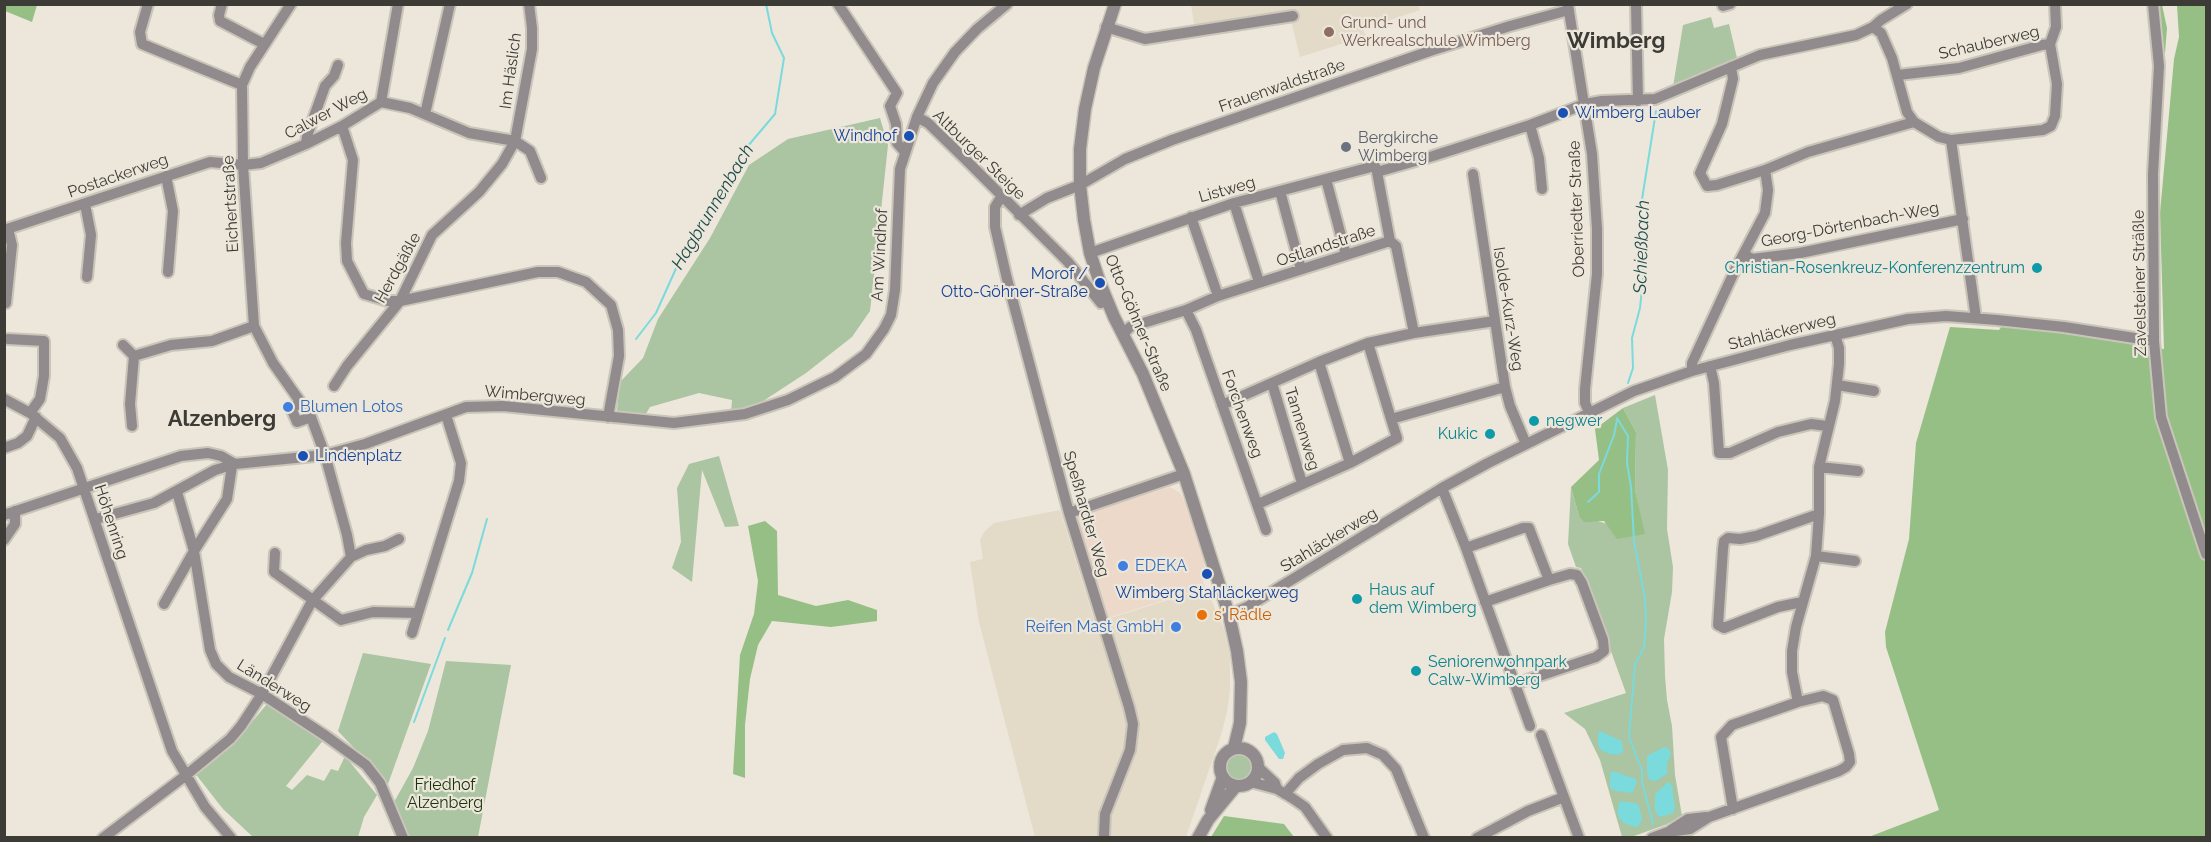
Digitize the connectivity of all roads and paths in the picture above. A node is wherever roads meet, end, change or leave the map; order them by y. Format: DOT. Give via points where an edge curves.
graph roads {
  1 [pos="148,4"];
  2 [pos="222,4"];
  3 [pos="291,4"];
  4 [pos="398,4"];
  5 [pos="450,4"];
  6 [pos="529,4"];
  7 [pos="838,4"];
  8 [pos="1007,4"];
  9 [pos="1115,4"];
  10 [pos="1907,4"];
  11 [pos="2055,4"];
  12 [pos="2153,4"];
  13 [pos="1636,5"];
  14 [pos="1568,7"];
  15 [pos="1293,16"];
  16 [pos="1106,27"];
  17 [pos="1874,27"];
  18 [pos="264,44"];
  19 [pos="2050,44"];
  20 [pos="338,65"];
  21 [pos="1731,67"];
  22 [pos="1898,75"];
  23 [pos="242,84"];
  24 [pos="1638,101"];
  25 [pos="381,102"];
  26 [pos="1585,104"];
  27 [pos="425,114"];
  28 [pos="916,117"];
  29 [pos="1914,122"];
  30 [pos="1530,125"];
  31 [pos="342,126"];
  32 [pos="1951,140"];
  33 [pos="515,141"];
  34 [pos="306,144"];
  35 [pos="904,151"];
  36 [pos="243,165"];
  37 [pos="1375,166"];
  38 [pos="1765,170"];
  39 [pos="1473,174"];
  40 [pos="166,176"];
  41 [pos="541,178"];
  42 [pos="1326,179"];
  43 [pos="1080,185"];
  44 [pos="1542,189"];
  45 [pos="1280,191"];
  46 [pos="1001,197"];
  47 [pos="85,204"];
  48 [pos="1234,204"];
  49 [pos="1019,215"];
  50 [pos="1191,217"];
  51 [pos="1963,219"];
  52 [pos="6,229"];
  53 [pos="1390,241"];
  54 [pos="1090,253"];
  55 [pos="1744,254"];
  56 [pos="1346,255"];
  57 [pos="1301,269"];
  58 [pos="168,272"];
  59 [pos="87,277"];
  60 [pos="1259,282"];
  61 [pos="1218,296"];
  62 [pos="400,301"];
  63 [pos="1107,301"];
  64 [pos="6,303"];
  65 [pos="1186,309"];
  66 [pos="1976,318"];
  67 [pos="1495,321"];
  68 [pos="254,326"];
  69 [pos="1414,333"];
  70 [pos="1123,334"];
  71 [pos="1835,335"];
  72 [pos="8,339"];
  73 [pos="2154,341"];
  74 [pos="1368,343"];
  75 [pos="123,345"];
  76 [pos="134,356"];
  77 [pos="1319,362"];
  78 [pos="1710,366"];
  79 [pos="1692,371"];
  80 [pos="1272,383"];
  81 [pos="1837,385"];
  82 [pos="334,386"];
  83 [pos="1505,387"];
  84 [pos="1874,391"];
  85 [pos="4,399"];
  86 [pos="1222,405"];
  87 [pos="1589,412"];
  88 [pos="33,415"];
  89 [pos="446,415"];
  90 [pos="608,417"];
  91 [pos="1391,419"];
  92 [pos="642,421"];
  93 [pos="132,426"];
  94 [pos="1827,426"];
  95 [pos="1526,444"];
  96 [pos="4,448"];
  97 [pos="325,455"];
  98 [pos="1350,463"];
  99 [pos="234,465"];
  100 [pos="1819,467"];
  101 [pos="1858,471"];
  102 [pos="1184,474"];
  103 [pos="1302,483"];
  104 [pos="1442,488"];
  105 [pos="85,489"];
  106 [pos="177,492"];
  107 [pos="1258,504"];
  108 [pos="10,513"];
  109 [pos="1069,513"];
  110 [pos="1819,514"];
  111 [pos="96,519"];
  112 [pos="1266,530"];
  113 [pos="399,539"];
  114 [pos="4,540"];
  115 [pos="1466,548"];
  116 [pos="194,551"];
  117 [pos="275,553"];
  118 [pos="2206,554"];
  119 [pos="1816,556"];
  120 [pos="351,558"];
  121 [pos="1855,561"];
  122 [pos="1549,580"];
  123 [pos="312,601"];
  124 [pos="1485,602"];
  125 [pos="1802,602"];
  126 [pos="164,604"];
  127 [pos="418,613"];
  128 [pos="1229,615"];
  129 [pos="412,633"];
  130 [pos="1515,684"];
  131 [pos="262,694"];
  132 [pos="1798,702"];
  133 [pos="1530,726"];
  134 [pos="1541,735"];
  135 [pos="1240,749"];
  136 [pos="1258,768"];
  137 [pos="185,776"];
  138 [pos="1223,777"];
  139 [pos="1251,782"];
  140 [pos="1236,786"];
  141 [pos="1281,792"];
  142 [pos="1564,797"];
  143 [pos="1732,809"];
  144 [pos="1208,819"];
  145 [pos="1104,836"];
  146 [pos="103,837"];
  147 [pos="231,837"];
  148 [pos="403,837"];
  149 [pos="1198,837"];
  150 [pos="1327,837"];
  151 [pos="1424,837"];
  152 [pos="1477,837"];
  153 [pos="1579,837"];
  154 [pos="1652,837"];
  1 -- 23 [label="street" via="140,32 142,44"];
  2 -- 18 [label="street" via="220,21"];
  3 -- 18 [label="street, Eichertstraße"];
  4 -- 25 [label="street"];
  5 -- 27 [label="street"];
  6 -- 33 [label="street, Im Häslich" via="532,48"];
  7 -- 35 [label="street, Am Windhof" via="897,93 890,106 897,143"];
  8 -- 28 [label="street, Am Windhof" via="955,52"];
  9 -- 16 [label="street, Otto-Göhner-Straße"];
  10 -- 17 [label="street, Ostlandstraße"];
  11 -- 19 [label="street" via="2056,27"];
  12 -- 73 [label="street, Zavelsteiner Sträßle" via="2158,66 2152,174"];
  13 -- 24 [label="street"];
  14 -- 26 [label="street, Oberriedter Straße"];
  14 -- 43 [label="street, Frauenwaldstraße" via="1172,140 1125,159"];
  15 -- 16 [label="street" via="1145,39"];
  16 -- 43 [label="street, Otto-Göhner-Straße" via="1085,109"];
  17 -- 21 [label="street, Ostlandstraße" via="1842,39 1760,55"];
  17 -- 22 [label="street" via="1881,33"];
  18 -- 23 [label="street, Eichertstraße"];
  19 -- 22 [label="street, Schauberweg" via="1959,68"];
  19 -- 32 [label="street" via="2057,84 2051,126"];
  20 -- 34 [label="street" via="325,86"];
  21 -- 24 [label="street, Ostlandstraße" via="1655,99"];
  21 -- 38 [label="street" via="1733,79 1722,124 1700,173 1707,186"];
  22 -- 29 [label="street" via="1907,112"];
  23 -- 36 [label="street, Eichertstraße"];
  24 -- 26 [label="street, Ostlandstraße"];
  25 -- 27 [label="street, Calwer Weg"];
  25 -- 31 [label="street, Calwer Weg"];
  26 -- 30 [label="street, Ostlandstraße"];
  26 -- 87 [label="street, Oberriedter Straße" via="1597,229 1597,274 1585,396"];
  27 -- 33 [label="street, Calwer Weg" via="469,133"];
  28 -- 35 [label="street, Am Windhof"];
  28 -- 46 [label="street, Altburger Steige" via="935,130"];
  29 -- 32 [label="street"];
  29 -- 38 [label="street"];
  30 -- 44 [label="street"];
  30 -- 53 [label="street, Ostlandstraße" via="1377,172"];
  31 -- 34 [label="street, Calwer Weg"];
  31 -- 62 [label="street" via="353,160 345,243 347,261 364,294"];
  32 -- 51 [label="street"];
  33 -- 41 [label="street" via="530,151"];
  33 -- 62 [label="street, Herdgäßle" via="478,192 432,235"];
  34 -- 36 [label="street, Calwer Weg" via="261,163"];
  35 -- 92 [label="street, Am Windhof" via="898,194 894,299 884,329 866,354 826,382 745,414 674,423"];
  36 -- 40 [label="street, Postackerweg" via="210,162"];
  36 -- 68 [label="street, Eichertstraße"];
  37 -- 42 [label="street, Listweg"];
  38 -- 55 [label="street" via="1765,213"];
  39 -- 67 [label="street, Isolde-Kurz-Weg"];
  40 -- 47 [label="street, Postackerweg"];
  40 -- 58 [label="street" via="172,211"];
  42 -- 45 [label="street, Listweg"];
  42 -- 56 [label="street"];
  43 -- 49 [label="street, Altburger Steige"];
  43 -- 54 [label="street, Otto-Göhner-Straße"];
  45 -- 48 [label="street, Listweg"];
  45 -- 57 [label="street"];
  46 -- 49 [label="street, Altburger Steige"];
  46 -- 109 [label="street, Speßhardter Weg" via="995,207 995,227"];
  47 -- 52 [label="street, Postackerweg"];
  47 -- 59 [label="street" via="91,235"];
  48 -- 50 [label="street, Listweg"];
  48 -- 60 [label="street"];
  49 -- 63 [label="street, Altburger Steige" via="1068,262 1101,303"];
  50 -- 54 [label="street, Listweg"];
  50 -- 61 [label="street"];
  51 -- 55 [label="street, Georg-Dörtenbach-Weg" via="1800,253 1752,259"];
  51 -- 66 [label="street"];
  52 -- 64 [label="street" via="12,245"];
  53 -- 56 [label="street, Ostlandstraße"];
  53 -- 69 [label="street" via="1396,246"];
  54 -- 63 [label="street, Otto-Göhner-Straße"];
  55 -- 79 [label="street" via="1692,363"];
  56 -- 57 [label="street, Ostlandstraße"];
  57 -- 60 [label="street, Ostlandstraße"];
  60 -- 61 [label="street, Ostlandstraße"];
  61 -- 65 [label="street, Ostlandstraße"];
  62 -- 82 [label="street, Herdgäßle"];
  62 -- 90 [label="street" via="538,272 558,272 586,282 611,304 618,330 619,356"];
  63 -- 70 [label="street, Otto-Göhner-Straße"];
  65 -- 70 [label="street, Ostlandstraße" via="1130,327"];
  65 -- 86 [label="street, Forchenweg"];
  66 -- 71 [label="street, Stahläckerweg" via="1908,319"];
  66 -- 73 [label="street, Stahläckerweg"];
  67 -- 69 [label="street"];
  67 -- 83 [label="street, Isolde-Kurz-Weg"];
  68 -- 76 [label="street" via="212,341 171,345"];
  68 -- 97 [label="street, Eichertstraße" via="300,403 291,408 297,422 311,417"];
  69 -- 74 [label="street"];
  70 -- 102 [label="street, Otto-Göhner-Straße"];
  71 -- 78 [label="street, Stahläckerweg"];
  71 -- 81 [label="street" via="1839,348"];
  72 -- 88 [label="street" via="44,341 44,376"];
  73 -- 118 [label="street, Zavelsteiner Sträßle" via="2161,417"];
  74 -- 77 [label="street"];
  74 -- 91 [label="street"];
  75 -- 76 [label="street"];
  76 -- 93 [label="street"];
  77 -- 80 [label="street"];
  77 -- 98 [label="street"];
  78 -- 79 [label="street, Stahläckerweg"];
  78 -- 94 [label="street" via="1719,453 1730,453 1778,432 1811,424"];
  79 -- 87 [label="street, Stahläckerweg"];
  80 -- 86 [label="street"];
  80 -- 103 [label="street, Tannenweg"];
  81 -- 84 [label="street"];
  81 -- 94 [label="street"];
  83 -- 91 [label="street"];
  83 -- 95 [label="street, Isolde-Kurz-Weg"];
  85 -- 88 [label="street, Höhenring"];
  86 -- 107 [label="street, Forchenweg"];
  87 -- 95 [label="street, Stahläckerweg"];
  88 -- 96 [label="street" via="27,436"];
  88 -- 105 [label="street, Höhenring" via="60,438"];
  89 -- 90 [label="street, Wimbergweg" via="466,407 487,405"];
  89 -- 97 [label="street, Wimbergweg"];
  89 -- 127 [label="street" via="461,463 459,481"];
  90 -- 92 [label="street, Wimbergweg"];
  91 -- 98 [label="street" via="1399,438"];
  94 -- 100 [label="street"];
  95 -- 104 [label="street, Stahläckerweg"];
  97 -- 99 [label="street, Wimbergweg"];
  97 -- 120 [label="street"];
  98 -- 103 [label="street"];
  99 -- 105 [label="street" via="208,453 181,456"];
  99 -- 106 [label="street"];
  99 -- 116 [label="street" via="227,499"];
  100 -- 101 [label="street"];
  100 -- 110 [label="street"];
  102 -- 109 [label="street"];
  102 -- 128 [label="street, Otto-Göhner-Straße"];
  103 -- 107 [label="street"];
  104 -- 115 [label="street"];
  104 -- 128 [label="street, Stahläckerweg"];
  105 -- 108 [label="street"];
  105 -- 111 [label="street, Höhenring"];
  106 -- 111 [label="street" via="154,503"];
  106 -- 116 [label="street, Länderweg"];
  107 -- 112 [label="street, Forchenweg"];
  108 -- 114 [label="street" via="15,524"];
  109 -- 145 [label="street, Speßhardter Weg" via="1133,724 1130,750 1105,814"];
  110 -- 119 [label="street"];
  110 -- 125 [label="street" via="1756,536 1724,541 1718,625 1724,628"];
  111 -- 137 [label="street, Höhenring" via="161,721"];
  113 -- 120 [label="street"];
  115 -- 122 [label="street" via="1529,528"];
  115 -- 124 [label="street"];
  116 -- 126 [label="street"];
  116 -- 131 [label="street, Länderweg" via="210,650 216,664 229,677"];
  117 -- 123 [label="street" via="274,573"];
  119 -- 121 [label="street"];
  119 -- 125 [label="street"];
  120 -- 123 [label="street"];
  122 -- 124 [label="street"];
  122 -- 130 [label="street" via="1577,575 1604,651"];
  123 -- 127 [label="street" via="341,620 373,612"];
  123 -- 131 [label="street"];
  124 -- 130 [label="street"];
  125 -- 132 [label="street" via="1792,651"];
  127 -- 129 [label="street"];
  128 -- 135 [label="street, Otto-Göhner-Straße" via="1241,682"];
  130 -- 133 [label="street"];
  131 -- 137 [label="street" via="230,739"];
  131 -- 148 [label="street, Länderweg" via="366,765 380,783"];
  132 -- 143 [label="street" via="1732,725 1721,737"];
  132 -- 143 [label="street" via="1823,696 1833,700 1850,762 1839,771"];
  134 -- 142 [label="street"];
  135 -- 136 [label="street" via="1254,754"];
  135 -- 138 [label="street" via="1224,755"];
  136 -- 139 [label="street"];
  136 -- 141 [label="street"];
  137 -- 146 [label="street"];
  137 -- 147 [label="street, Höhenring"];
  138 -- 140 [label="street"];
  138 -- 144 [label="street"];
  139 -- 140 [label="street"];
  139 -- 141 [label="street"];
  140 -- 144 [label="street"];
  141 -- 150 [label="street" via="1305,807"];
  141 -- 151 [label="street" via="1343,750 1367,748 1383,755 1396,769"];
  142 -- 152 [label="street"];
  142 -- 153 [label="street"];
  143 -- 154 [label="street" via="1688,819"];
  144 -- 149 [label="street"];
}
